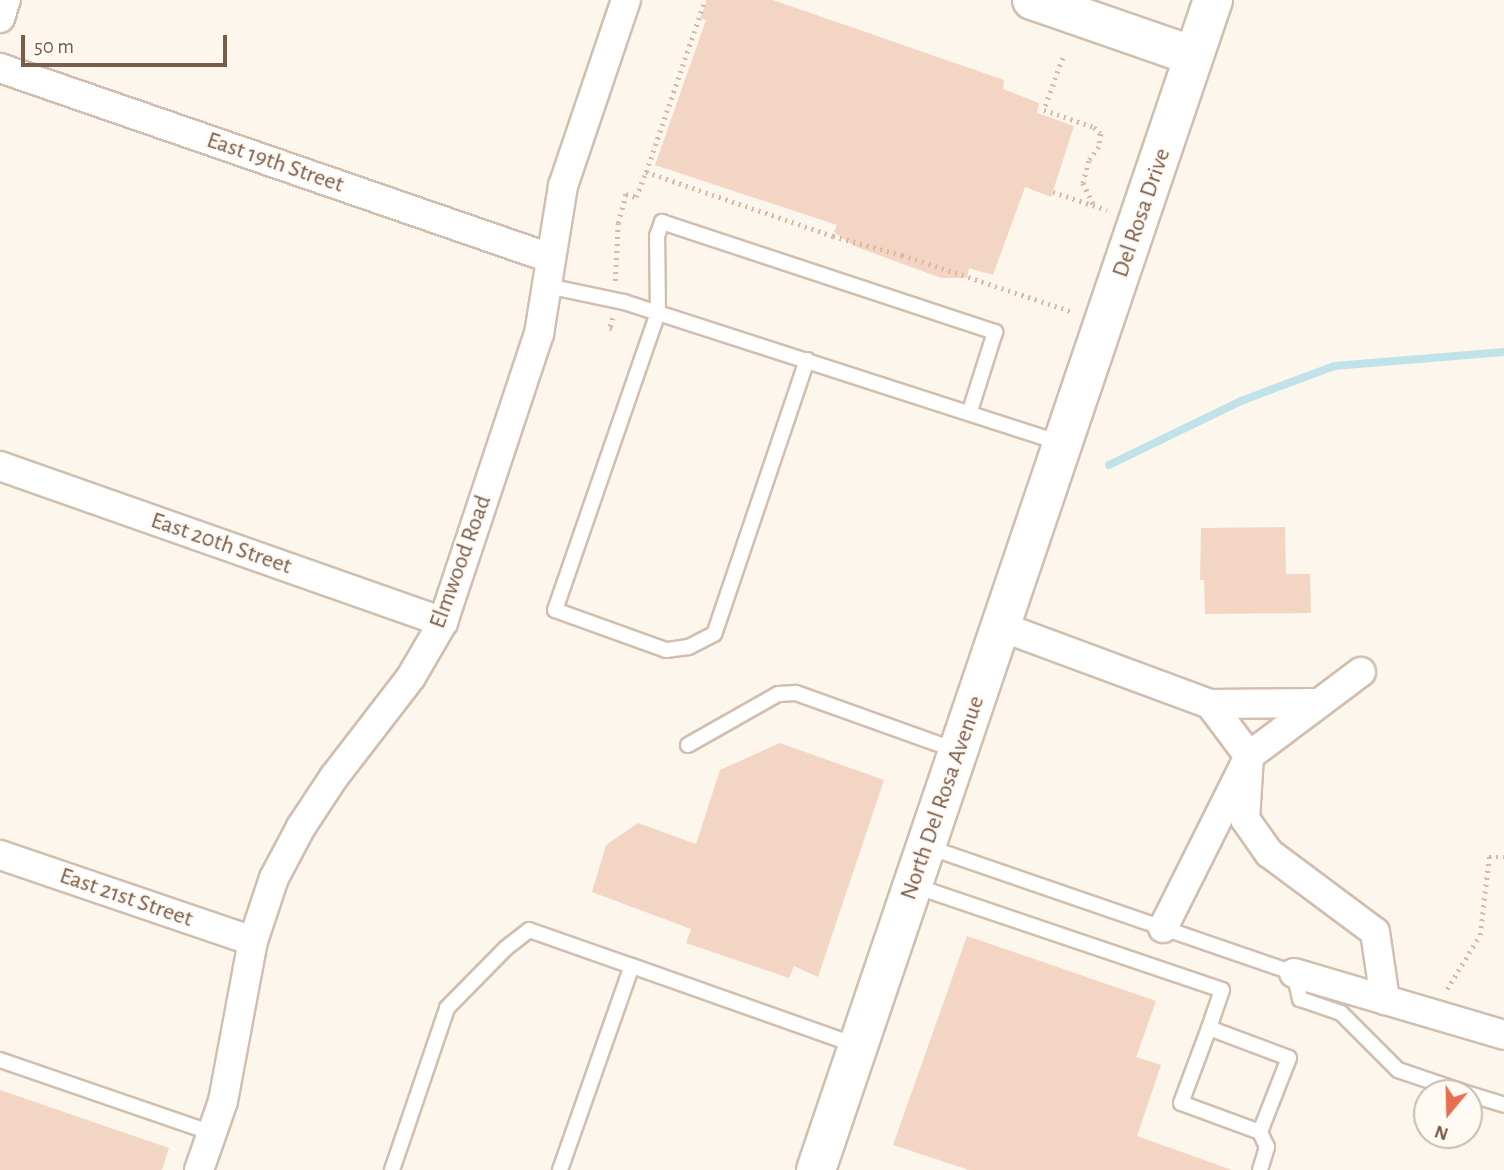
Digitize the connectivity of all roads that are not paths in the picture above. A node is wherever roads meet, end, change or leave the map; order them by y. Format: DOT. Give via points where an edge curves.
graph roads {
  1 [pos="6,0"];
  2 [pos="626,0"];
  3 [pos="1032,0"];
  4 [pos="1213,0"];
  5 [pos="0,18"];
  6 [pos="1194,56"];
  7 [pos="4,73"];
  8 [pos="550,258"];
  9 [pos="548,286"];
  10 [pos="658,313"];
  11 [pos="807,360"];
  12 [pos="970,411"];
  13 [pos="1068,435"];
  14 [pos="0,466"];
  15 [pos="443,622"];
  16 [pos="1002,626"];
  17 [pos="1361,672"];
  18 [pos="1319,703"];
  19 [pos="1210,704"];
  20 [pos="688,746"];
  21 [pos="960,751"];
  22 [pos="1249,756"];
  23 [pos="927,847"];
  24 [pos="0,855"];
  25 [pos="913,886"];
  26 [pos="1163,928"];
  27 [pos="253,941"];
  28 [pos="632,966"];
  29 [pos="1294,973"];
  30 [pos="1385,1000"];
  31 [pos="1209,1028"];
  32 [pos="1504,1035"];
  33 [pos="858,1046"];
  34 [pos="0,1060"];
  35 [pos="1425,1079"];
  36 [pos="1483,1098"];
  37 [pos="1504,1105"];
  38 [pos="1260,1132"];
  39 [pos="212,1133"];
  40 [pos="199,1170"];
  41 [pos="392,1170"];
  42 [pos="560,1170"];
  43 [pos="816,1170"];
  44 [pos="1259,1170"];
  1 -- 5 [label="street"];
  2 -- 8 [label="street, Elmwood Road" via="564,186"];
  3 -- 6 [label="main road"];
  4 -- 6 [label="main road, Del Rosa Drive"];
  6 -- 13 [label="main road, Del Rosa Drive"];
  7 -- 8 [label="street, East 19th Street"];
  8 -- 9 [label="street, Elmwood Road"];
  9 -- 10 [label="lane"];
  9 -- 15 [label="street, Elmwood Road" via="540,334"];
  10 -- 11 [label="lane"];
  10 -- 11 [label="lane" via="555,610 666,650 688,647 714,635"];
  10 -- 12 [label="lane" via="657,236 662,222 995,331"];
  11 -- 12 [label="lane"];
  12 -- 13 [label="lane"];
  13 -- 16 [label="main road, North Del Rosa Avenue"];
  14 -- 15 [label="street, East 20th Street"];
  15 -- 27 [label="street, Elmwood Road" via="411,677 301,827 274,878"];
  16 -- 19 [label="street"];
  16 -- 21 [label="main road, North Del Rosa Avenue"];
  17 -- 18 [label="street"];
  18 -- 19 [label="street"];
  18 -- 22 [label="street"];
  19 -- 22 [label="street"];
  20 -- 21 [label="lane" via="778,694 796,693"];
  21 -- 23 [label="main road, North Del Rosa Avenue"];
  22 -- 26 [label="street"];
  22 -- 30 [label="street" via="1245,819 1269,853 1376,932"];
  23 -- 25 [label="main road, North Del Rosa Avenue"];
  23 -- 26 [label="lane"];
  24 -- 27 [label="street, East 21st Street"];
  25 -- 31 [label="lane" via="1222,990"];
  25 -- 33 [label="main road, North Del Rosa Avenue"];
  26 -- 29 [label="lane"];
  27 -- 39 [label="street, Elmwood Road" via="223,1101"];
  28 -- 33 [label="lane"];
  28 -- 41 [label="lane" via="529,930 506,948 447,1008"];
  28 -- 42 [label="lane"];
  29 -- 30 [label="street"];
  29 -- 35 [label="lane" via="1300,999 1341,1013 1398,1070"];
  30 -- 32 [label="street"];
  31 -- 38 [label="lane" via="1181,1102"];
  31 -- 38 [label="lane" via="1289,1058"];
  33 -- 43 [label="main road, North Del Rosa Avenue"];
  34 -- 39 [label="lane"];
  36 -- 37 [label="lane"];
  38 -- 44 [label="lane" via="1267,1147"];
  39 -- 40 [label="street, Elmwood Road"];
}
